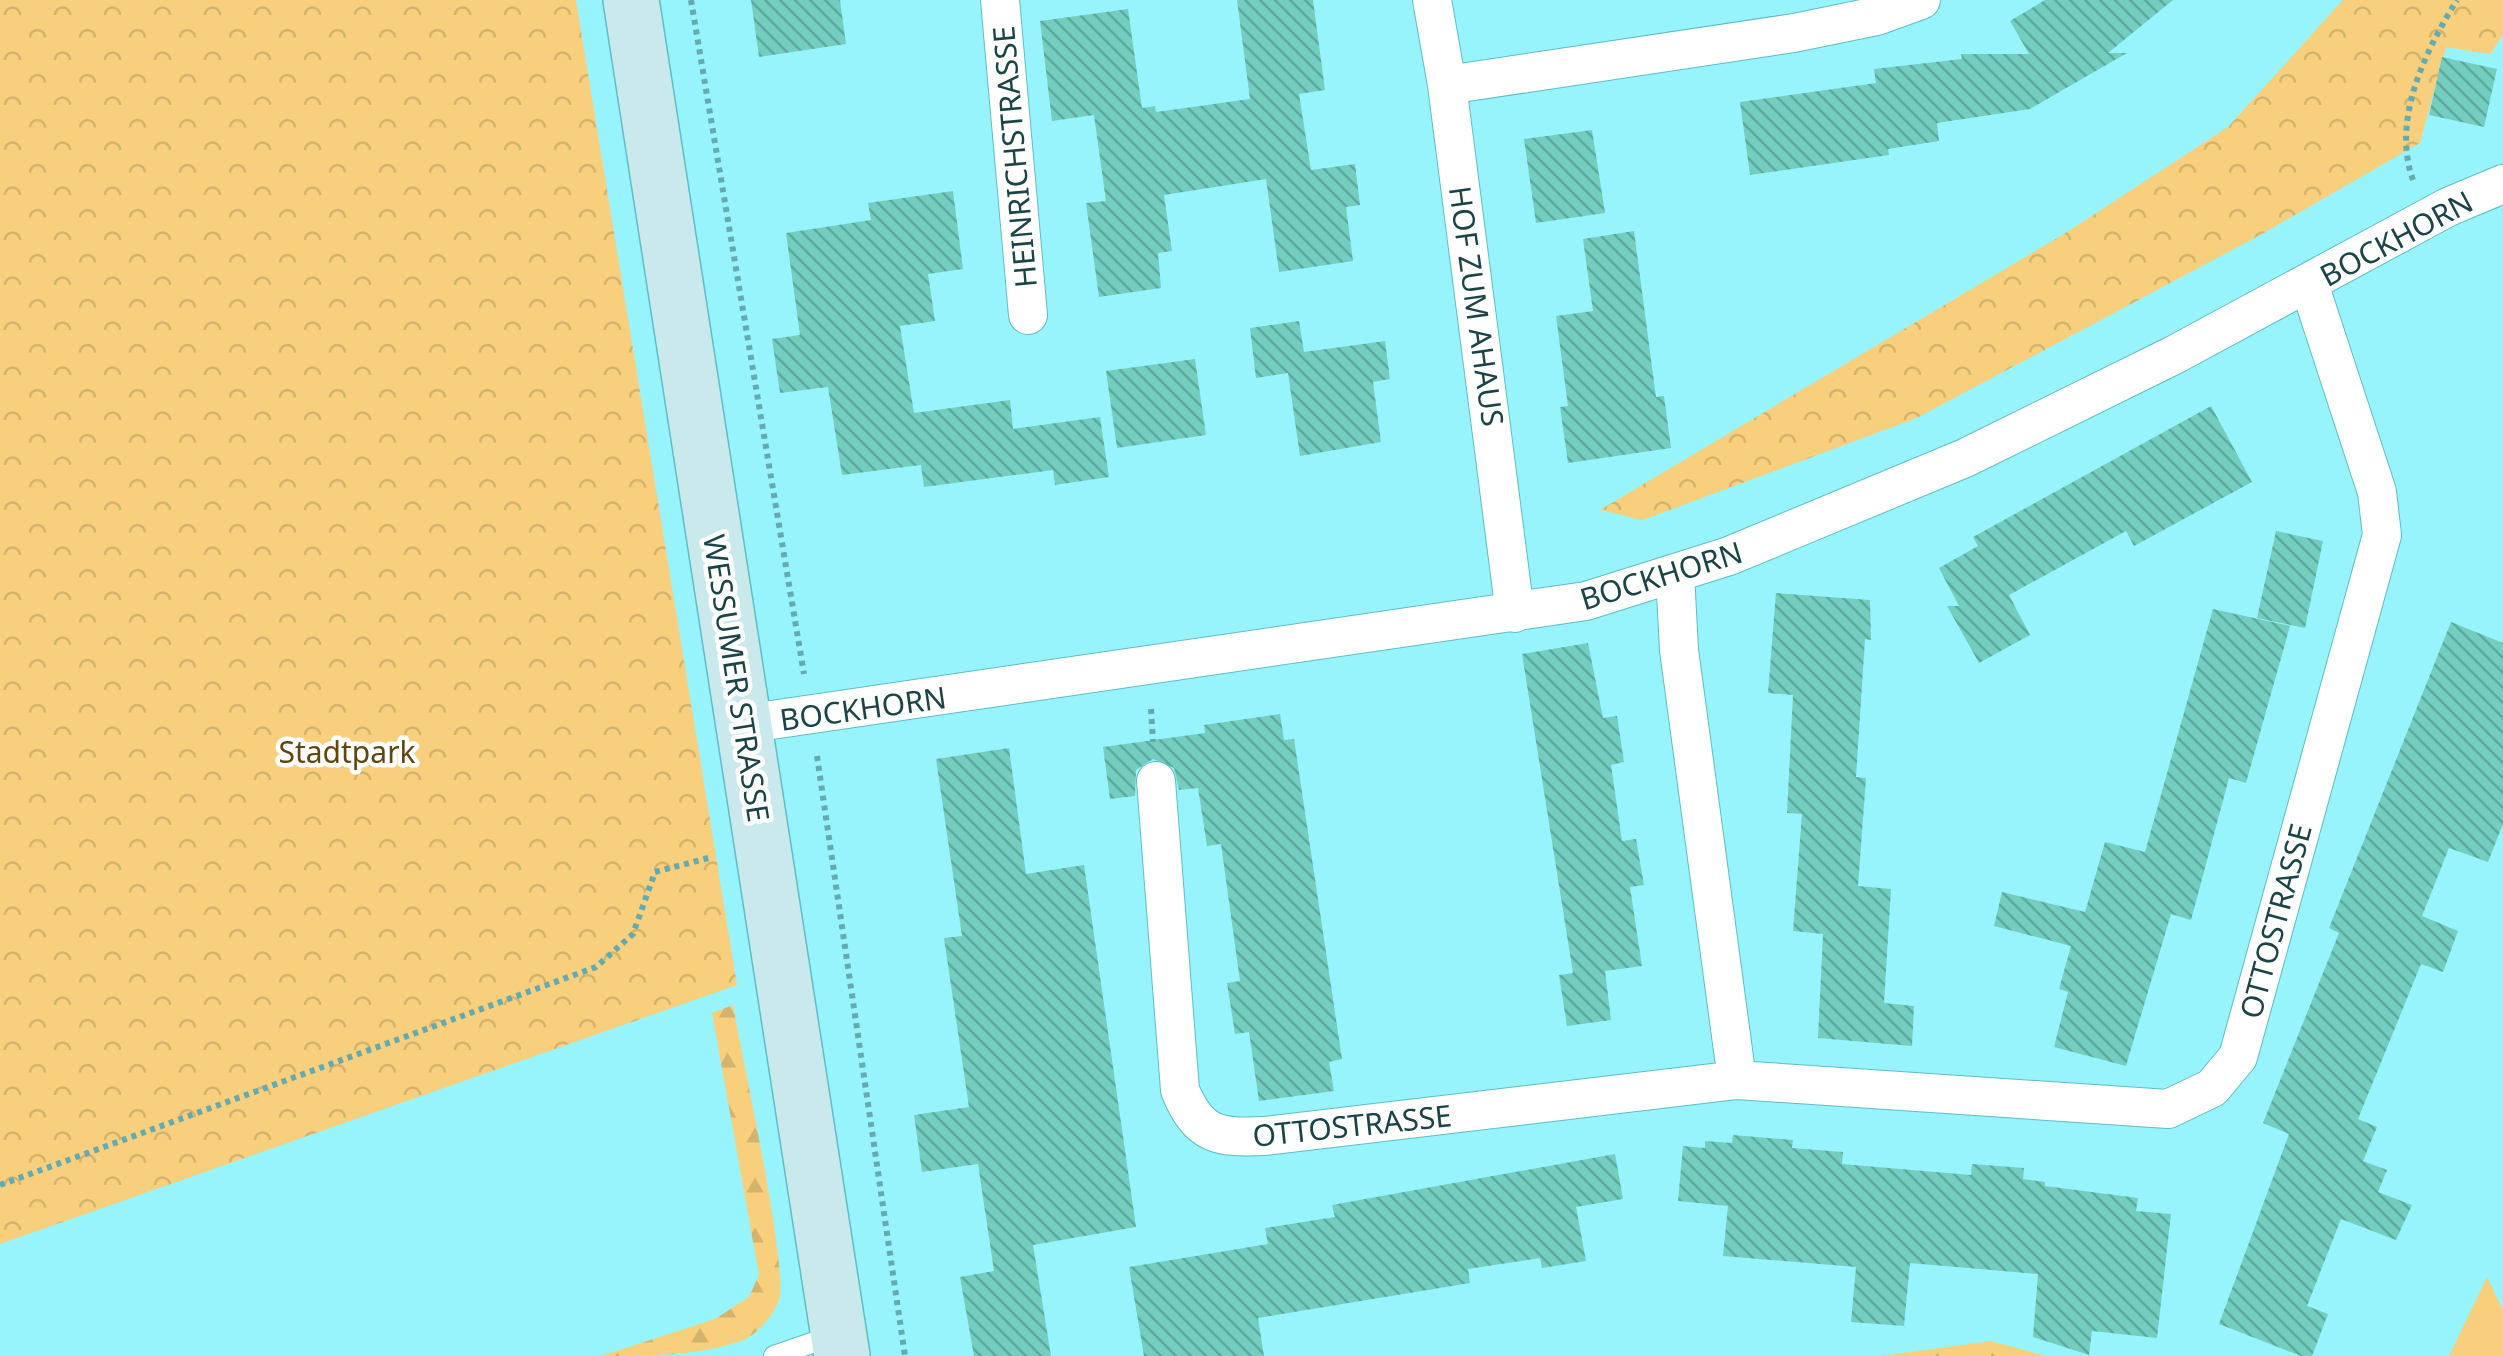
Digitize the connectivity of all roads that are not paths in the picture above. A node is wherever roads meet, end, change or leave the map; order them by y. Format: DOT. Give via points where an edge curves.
graph roads {
  1 [pos="631,0"];
  2 [pos="1000,0"];
  3 [pos="1432,0"];
  4 [pos="1922,0"];
  5 [pos="1447,86"];
  6 [pos="2503,184"];
  7 [pos="2309,284"];
  8 [pos="1028,315"];
  9 [pos="1675,574"];
  10 [pos="1516,613"];
  11 [pos="744,724"];
  12 [pos="1156,781"];
  13 [pos="1737,1080"];
  14 [pos="840,1345"];
  15 [pos="774,1356"];
  1 -- 11 [label="main road, WESSUMER STRASSE"];
  2 -- 8 [label="street, HEINRICHSTRASSE"];
  3 -- 5 [label="street, HOF ZUM AHAUS"];
  4 -- 5 [label="street" via="1794,33"];
  5 -- 10 [label="street, HOF ZUM AHAUS"];
  6 -- 7 [label="street, BOCKHORN"];
  7 -- 9 [label="street, BOCKHORN" via="1964,458 1833,516"];
  7 -- 13 [label="street, OTTOSTRASSE" via="2376,492 2382,536 2238,1057 2212,1088 2168,1108"];
  9 -- 10 [label="street, BOCKHORN" via="1586,602"];
  9 -- 13 [label="street"];
  10 -- 11 [label="street, BOCKHORN"];
  11 -- 14 [label="main road, WESSUMER STRASSE"];
  12 -- 13 [label="street, OTTOSTRASSE" via="1180,1090 1190,1116 1210,1132 1265,1136"];
  14 -- 15 [label="lane"];
}
